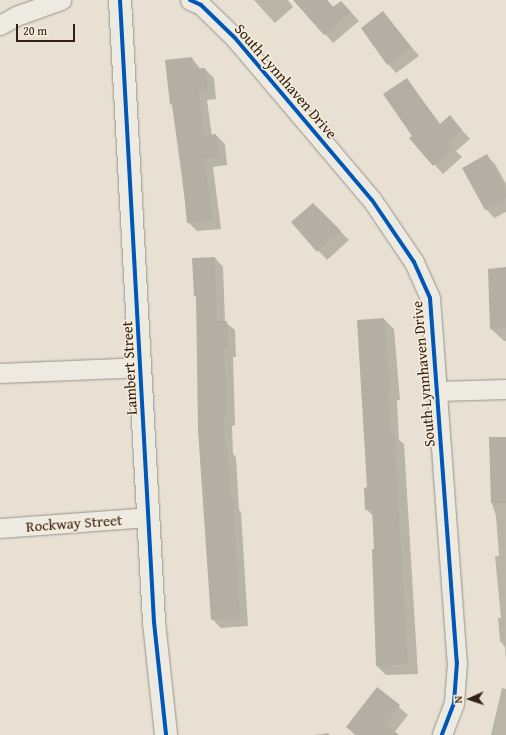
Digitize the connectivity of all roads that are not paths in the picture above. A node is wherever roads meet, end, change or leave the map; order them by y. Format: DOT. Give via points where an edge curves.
graph roads {
  1 [pos="61,0"];
  2 [pos="120,0"];
  3 [pos="190,0"];
  4 [pos="0,25"];
  5 [pos="141,367"];
  6 [pos="0,373"];
  7 [pos="506,389"];
  8 [pos="438,391"];
  9 [pos="149,517"];
  10 [pos="0,528"];
  11 [pos="166,735"];
  12 [pos="442,735"];
  1 -- 4 [label="street" via="16,16"];
  2 -- 5 [label="street, Lambert Street"];
  3 -- 8 [label="street, South Lynnhaven Drive" via="201,5 235,38 275,84 372,200 414,262 431,301"];
  5 -- 6 [label="street"];
  5 -- 9 [label="street, Lambert Street"];
  7 -- 8 [label="street"];
  8 -- 12 [label="street, South Lynnhaven Drive" via="457,662 454,703"];
  9 -- 10 [label="street, Rockway Street"];
  9 -- 11 [label="street, Lambert Street" via="154,622"];
}
